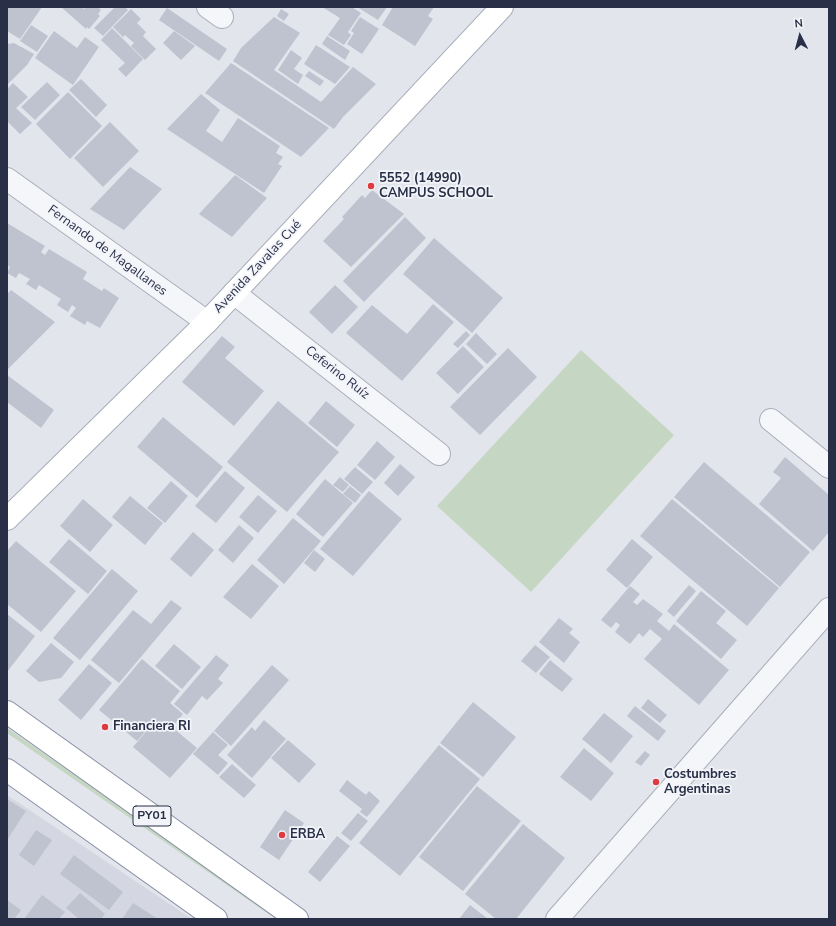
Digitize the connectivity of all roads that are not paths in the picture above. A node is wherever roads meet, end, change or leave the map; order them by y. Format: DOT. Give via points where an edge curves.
graph roads {
  1 [pos="502,7"];
  2 [pos="7,179"];
  3 [pos="234,293"];
  4 [pos="206,322"];
  5 [pos="771,420"];
  6 [pos="439,454"];
  7 [pos="829,468"];
  8 [pos="7,519"];
  9 [pos="829,609"];
  10 [pos="7,712"];
  11 [pos="7,770"];
  12 [pos="216,919"];
  13 [pos="297,919"];
  14 [pos="557,919"];
  1 -- 3 [label="main road, Avenida Zavalas Cué"];
  2 -- 4 [label="street, Fernando de Magallanes"];
  3 -- 4 [label="main road, Avenida Zavalas Cué"];
  3 -- 6 [label="street, Ceferino Ruíz"];
  4 -- 8 [label="main road, Avenida Zavalas Cué"];
  5 -- 7 [label="street"];
  9 -- 14 [label="street"];
  10 -- 13 [label="main road, PY01"];
  11 -- 12 [label="main road"];
}
